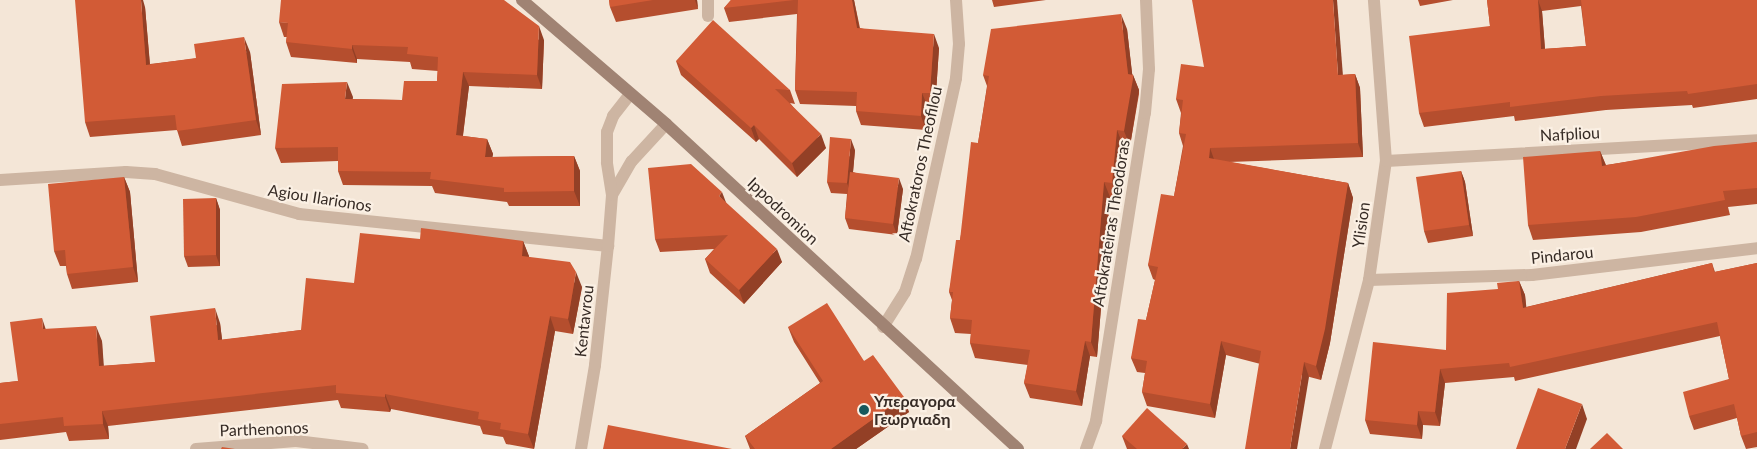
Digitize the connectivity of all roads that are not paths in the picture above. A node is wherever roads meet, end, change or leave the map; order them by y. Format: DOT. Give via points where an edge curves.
graph roads {
  1 [pos="522,0"];
  2 [pos="708,0"];
  3 [pos="956,0"];
  4 [pos="1146,0"];
  5 [pos="1374,0"];
  6 [pos="708,16"];
  7 [pos="630,94"];
  8 [pos="666,124"];
  9 [pos="1757,140"];
  10 [pos="1386,161"];
  11 [pos="0,180"];
  12 [pos="612,195"];
  13 [pos="608,246"];
  14 [pos="1757,248"];
  15 [pos="1370,280"];
  16 [pos="883,326"];
  17 [pos="196,449"];
  18 [pos="363,449"];
  19 [pos="581,449"];
  20 [pos="1018,449"];
  21 [pos="1086,449"];
  22 [pos="1325,449"];
  1 -- 7 [label="street, Ippodromion"];
  2 -- 6 [label="street"];
  3 -- 16 [label="street, Aftokratoros Theofilou" via="959,44 956,78 916,259 905,292"];
  4 -- 21 [label="street, Aftokrateiras Theodoras" via="1149,69 1145,113 1096,421"];
  5 -- 10 [label="street, Ylision"];
  7 -- 8 [label="street, Ippodromion"];
  7 -- 12 [label="street, Kentavrou" via="607,132"];
  8 -- 12 [label="street, Kentavrou" via="632,161"];
  8 -- 16 [label="street, Ippodromion"];
  9 -- 10 [label="street, Nafpliou"];
  10 -- 15 [label="street, Ylision"];
  11 -- 13 [label="street, Agiou Ilarionos" via="126,172 155,174 299,214"];
  12 -- 13 [label="street, Kentavrou"];
  13 -- 19 [label="street, Kentavrou" via="595,364"];
  14 -- 15 [label="street, Pindarou" via="1532,275"];
  15 -- 22 [label="street, Ylision"];
  16 -- 20 [label="street, Ippodromion"];
  17 -- 18 [label="street, Parthenonos" via="296,441"];
}
